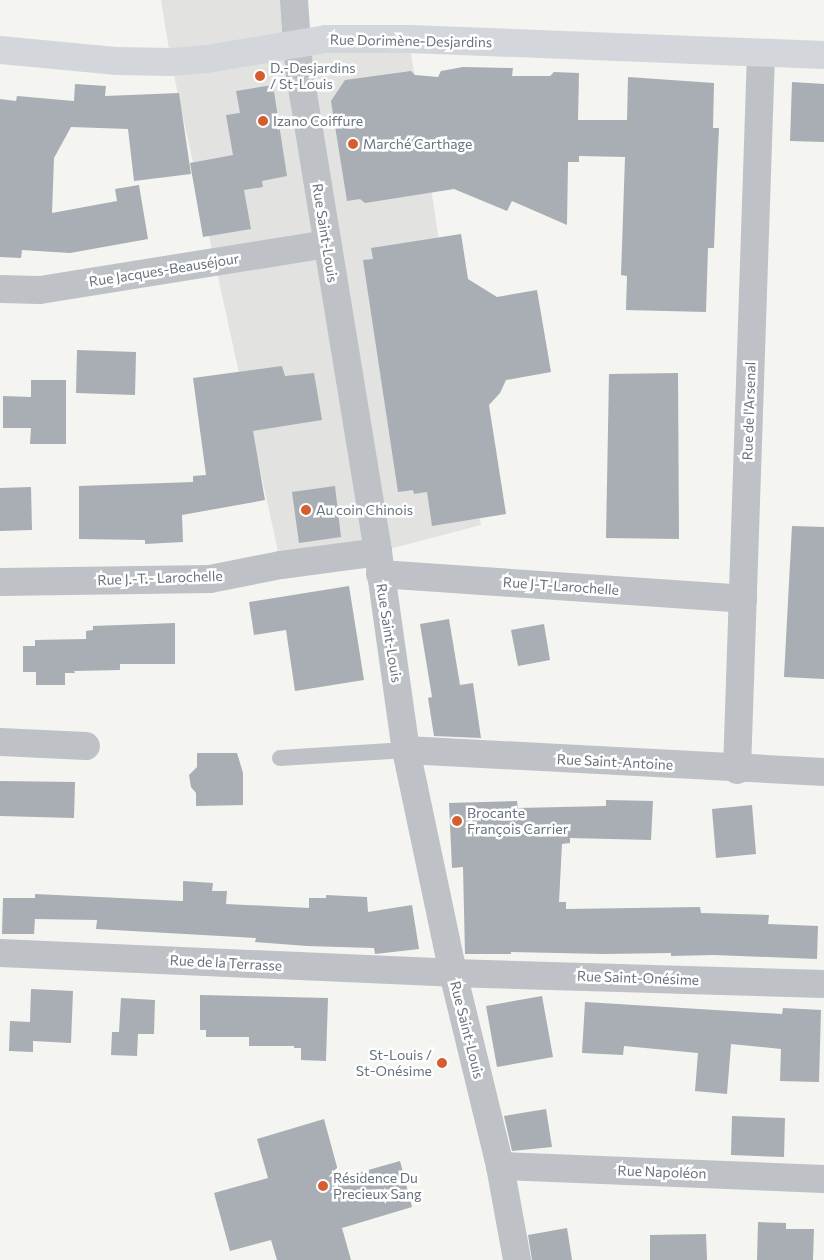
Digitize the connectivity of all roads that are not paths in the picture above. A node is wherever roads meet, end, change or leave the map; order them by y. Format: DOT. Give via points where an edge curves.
graph roads {
  1 [pos="294,0"];
  2 [pos="297,44"];
  3 [pos="0,50"];
  4 [pos="761,53"];
  5 [pos="824,55"];
  6 [pos="327,244"];
  7 [pos="0,289"];
  8 [pos="379,563"];
  9 [pos="0,582"];
  10 [pos="743,599"];
  11 [pos="0,742"];
  12 [pos="86,746"];
  13 [pos="406,750"];
  14 [pos="280,758"];
  15 [pos="737,770"];
  16 [pos="824,772"];
  17 [pos="0,953"];
  18 [pos="453,973"];
  19 [pos="824,984"];
  20 [pos="500,1166"];
  21 [pos="824,1179"];
  22 [pos="518,1260"];
  1 -- 2 [label="street, Rue Saint-Louis"];
  2 -- 3 [label="main road, Rue Dorimène-Desjardins" via="171,62 117,61"];
  2 -- 4 [label="main road, Rue Dorimène-Desjardins" via="326,39 409,39"];
  2 -- 6 [label="street, Rue Saint-Louis" via="298,69"];
  4 -- 5 [label="main road, Rue Dorimène-Desjardins"];
  4 -- 10 [label="street, Rue de l'Arsenal"];
  6 -- 7 [label="street, Rue Jacques-Beauséjour" via="40,290"];
  6 -- 8 [label="street, Rue Saint-Louis"];
  8 -- 9 [label="street, Rue J.-T.- Larochelle" via="281,565 210,578"];
  8 -- 10 [label="street, Rue J-T-Larochelle"];
  8 -- 13 [label="street, Rue Saint-Louis"];
  10 -- 15 [label="street, Rue de l'Arsenal"];
  11 -- 12 [label="street"];
  13 -- 14 [label="lane"];
  13 -- 15 [label="street, Rue Saint-Antoine"];
  13 -- 18 [label="street, Rue Saint-Louis"];
  15 -- 16 [label="street, Rue Saint-Antoine"];
  17 -- 18 [label="street, Rue de la Terrasse"];
  18 -- 19 [label="street, Rue Saint-Onésime"];
  18 -- 20 [label="street, Rue Saint-Louis"];
  20 -- 21 [label="street, Rue Napoléon"];
  20 -- 22 [label="street, Rue Saint-Louis"];
}
